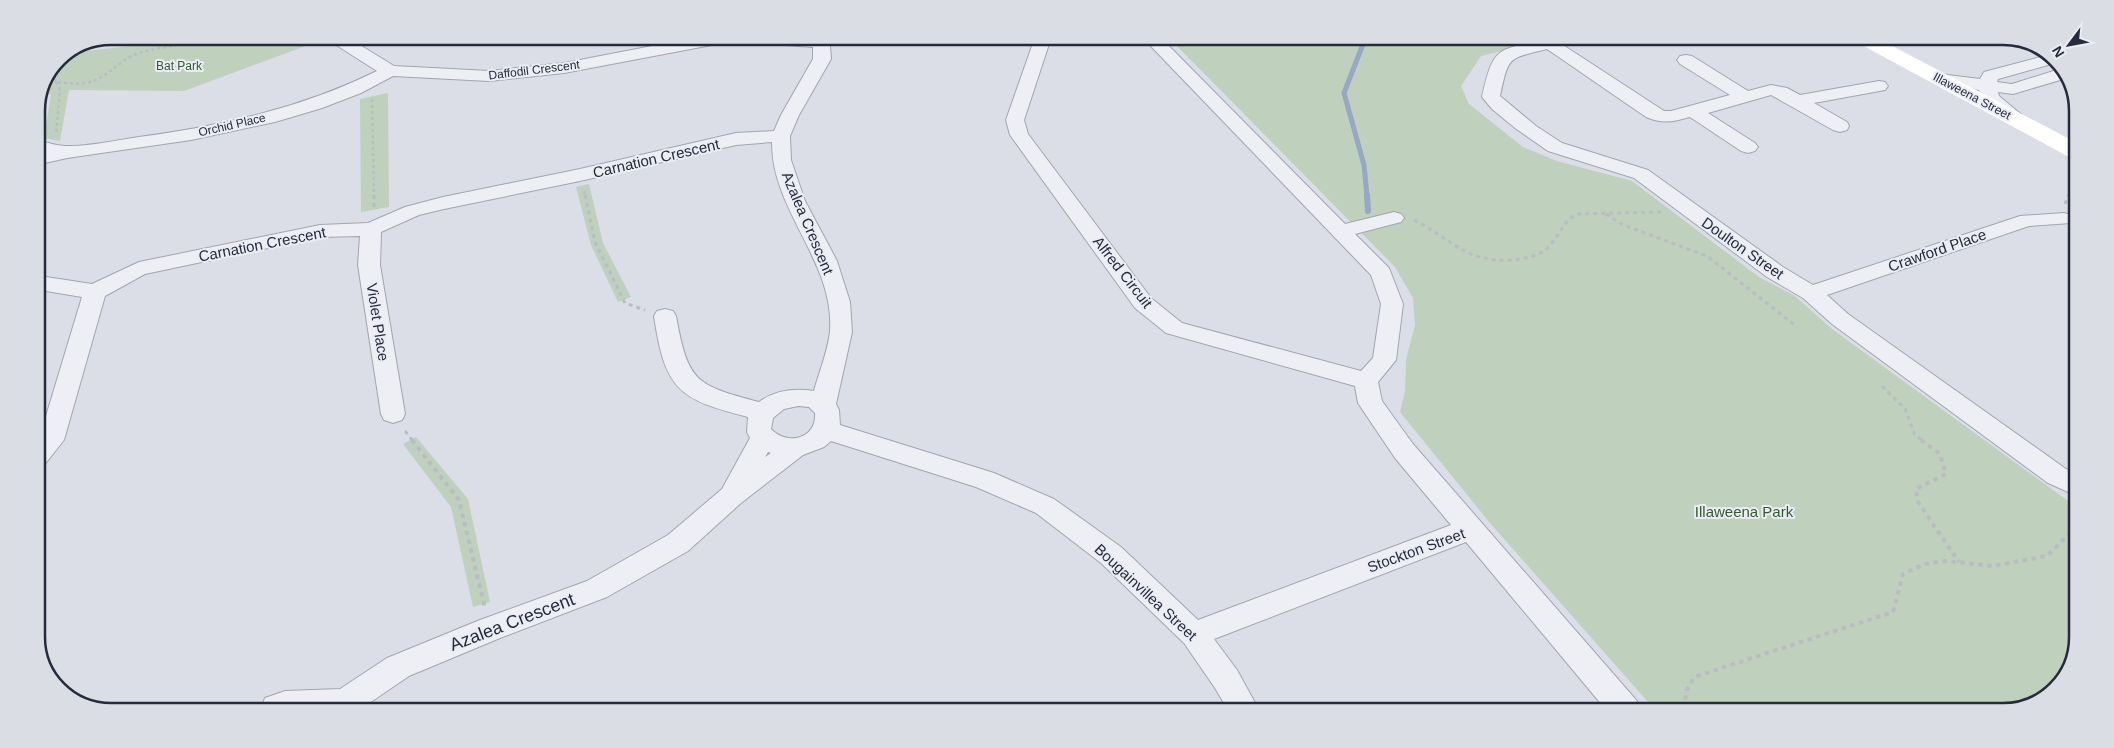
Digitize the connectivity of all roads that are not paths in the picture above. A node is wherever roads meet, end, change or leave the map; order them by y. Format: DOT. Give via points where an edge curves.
graph roads {
  1 [pos="349,45"];
  2 [pos="690,45"];
  3 [pos="824,45"];
  4 [pos="1040,45"];
  5 [pos="1158,45"];
  6 [pos="1546,45"];
  7 [pos="1563,45"];
  8 [pos="1879,45"];
  9 [pos="1905,45"];
  10 [pos="1686,60"];
  11 [pos="2044,61"];
  12 [pos="390,71"];
  13 [pos="1944,73"];
  14 [pos="2059,76"];
  15 [pos="1988,81"];
  16 [pos="1879,86"];
  17 [pos="1745,97"];
  18 [pos="2018,97"];
  19 [pos="1797,101"];
  20 [pos="1693,111"];
  21 [pos="1840,126"];
  22 [pos="2028,126"];
  23 [pos="2069,129"];
  24 [pos="781,136"];
  25 [pos="1748,147"];
  26 [pos="2069,148"];
  27 [pos="48,152"];
  28 [pos="1401,218"];
  29 [pos="2064,219"];
  30 [pos="377,226"];
  31 [pos="1341,232"];
  32 [pos="45,284"];
  33 [pos="95,292"];
  34 [pos="1811,293"];
  35 [pos="665,316"];
  36 [pos="833,360"];
  37 [pos="1366,382"];
  38 [pos="788,398"];
  39 [pos="763,412"];
  40 [pos="393,414"];
  41 [pos="824,418"];
  42 [pos="762,438"];
  43 [pos="45,447"];
  44 [pos="795,448"];
  45 [pos="2069,483"];
  46 [pos="732,496"];
  47 [pos="1470,529"];
  48 [pos="1194,634"];
  49 [pos="349,703"];
  50 [pos="1240,703"];
  51 [pos="1619,703"];
  1 -- 12 [label="street, Daffodil Crescent"];
  2 -- 12 [label="street, Daffodil Crescent" via="564,68 489,76"];
  3 -- 24 [label="street, Azalea Crescent" via="822,59"];
  4 -- 37 [label="street, Alfred Circuit" via="1015,120 1019,135 1143,303 1174,328"];
  5 -- 31 [label="street"];
  6 -- 34 [label="street, Doulton Street" via="1502,57 1491,97 1498,105 1547,143 1641,174 1775,272"];
  7 -- 20 [label="street" via="1652,113 1671,117"];
  8 -- 13 [label="main road, Illaweena Street"];
  9 -- 13 [label="main road, Illaweena Street"];
  10 -- 17 [label="street"];
  11 -- 15 [label="street"];
  12 -- 27 [label="street, Orchid Place" via="367,84 302,108 236,126 148,143"];
  13 -- 15 [label="main road, Illaweena Street"];
  13 -- 22 [label="main road, Illaweena Street"];
  14 -- 18 [label="street"];
  15 -- 18 [label="main road, Illaweena Street"];
  15 -- 22 [label="street" via="1990,98"];
  16 -- 19 [label="street"];
  17 -- 19 [label="street" via="1770,90"];
  17 -- 20 [label="street"];
  18 -- 23 [label="main road, Illaweena Street"];
  19 -- 21 [label="street"];
  20 -- 25 [label="street"];
  22 -- 26 [label="main road, Illaweena Street"];
  24 -- 30 [label="street, Carnation Crescent" via="736,139 412,210"];
  24 -- 36 [label="street, Azalea Crescent" via="781,160 786,176 826,261 839,302 841,332"];
  28 -- 31 [label="street"];
  29 -- 34 [label="street, Crawford Place" via="2027,220"];
  30 -- 33 [label="street, Carnation Crescent" via="320,231 139,269"];
  30 -- 40 [label="street, Violet Place" via="369,265"];
  31 -- 37 [label="street" via="1380,273 1392,304 1384,360"];
  32 -- 33 [label="street"];
  33 -- 43 [label="street" via="51,440"];
  34 -- 45 [label="street, Doulton Street" via="1848,325"];
  35 -- 39 [label="street" via="677,370 694,389"];
  36 -- 38 [label="street"];
  36 -- 41 [label="street, Azalea Crescent"];
  37 -- 47 [label="street" via="1370,403 1404,451"];
  38 -- 39 [label="street"];
  38 -- 41 [label="street" via="807,397"];
  39 -- 42 [label="street" via="758,426"];
  41 -- 44 [label="street" via="813,442"];
  41 -- 48 [label="street, Bougainvillea Street" via="1045,506 1111,555"];
  42 -- 44 [label="street" via="776,447"];
  42 -- 46 [label="street, Azalea Crescent"];
  44 -- 46 [label="street, Azalea Crescent"];
  46 -- 49 [label="street, Azalea Crescent" via="678,543 598,589 398,667"];
  47 -- 48 [label="street, Stockton Street"];
  47 -- 51 [label="street, Stockton Street"];
  48 -- 50 [label="street, Bougainvillea Street"];
}
